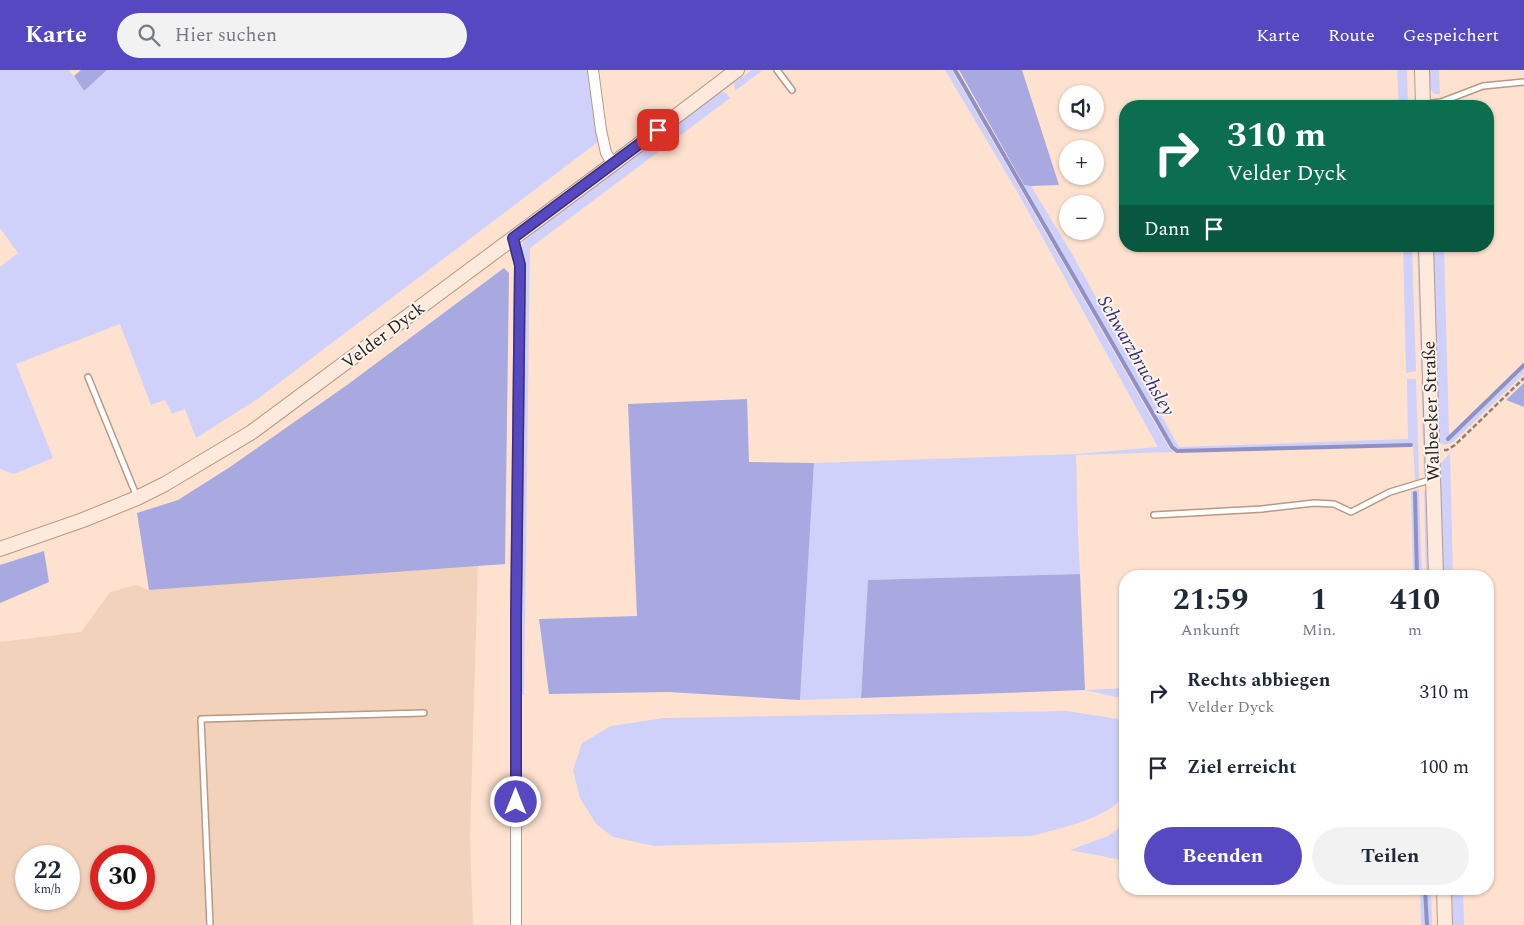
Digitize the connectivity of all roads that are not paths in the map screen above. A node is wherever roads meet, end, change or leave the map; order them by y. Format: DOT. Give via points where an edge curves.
graph roads {
  1 [pos="593,70"];
  2 [pos="736,70"];
  3 [pos="777,70"];
  4 [pos="1422,70"];
  5 [pos="1524,82"];
  6 [pos="792,90"];
  7 [pos="1423,100"];
  8 [pos="1446,100"];
  9 [pos="613,164"];
  10 [pos="513,238"];
  11 [pos="1426,252"];
  12 [pos="88,378"];
  13 [pos="1433,479"];
  14 [pos="137,498"];
  15 [pos="1154,515"];
  16 [pos="0,549"];
  17 [pos="1436,570"];
  18 [pos="424,713"];
  19 [pos="1444,895"];
  20 [pos="210,925"];
  21 [pos="516,925"];
  22 [pos="1445,925"];
  1 -- 9 [label="street" via="601,130 606,153"];
  2 -- 9 [label="main road, Velder Dyck"];
  3 -- 6 [label="lane"];
  4 -- 7 [label="main road"];
  5 -- 8 [label="lane" via="1483,86"];
  9 -- 10 [label="main road, Velder Dyck"];
  10 -- 14 [label="main road, Velder Dyck" via="252,432"];
  10 -- 21 [label="street" via="520,265"];
  11 -- 13 [label="main road, Walbecker Straße"];
  12 -- 14 [label="lane"];
  13 -- 15 [label="lane" via="1390,492 1351,512 1334,504 1314,504"];
  13 -- 17 [label="main road, Walbecker Straße"];
  14 -- 16 [label="main road, Velder Dyck"];
  18 -- 20 [label="lane" via="201,719"];
  19 -- 22 [label="main road"];
}
